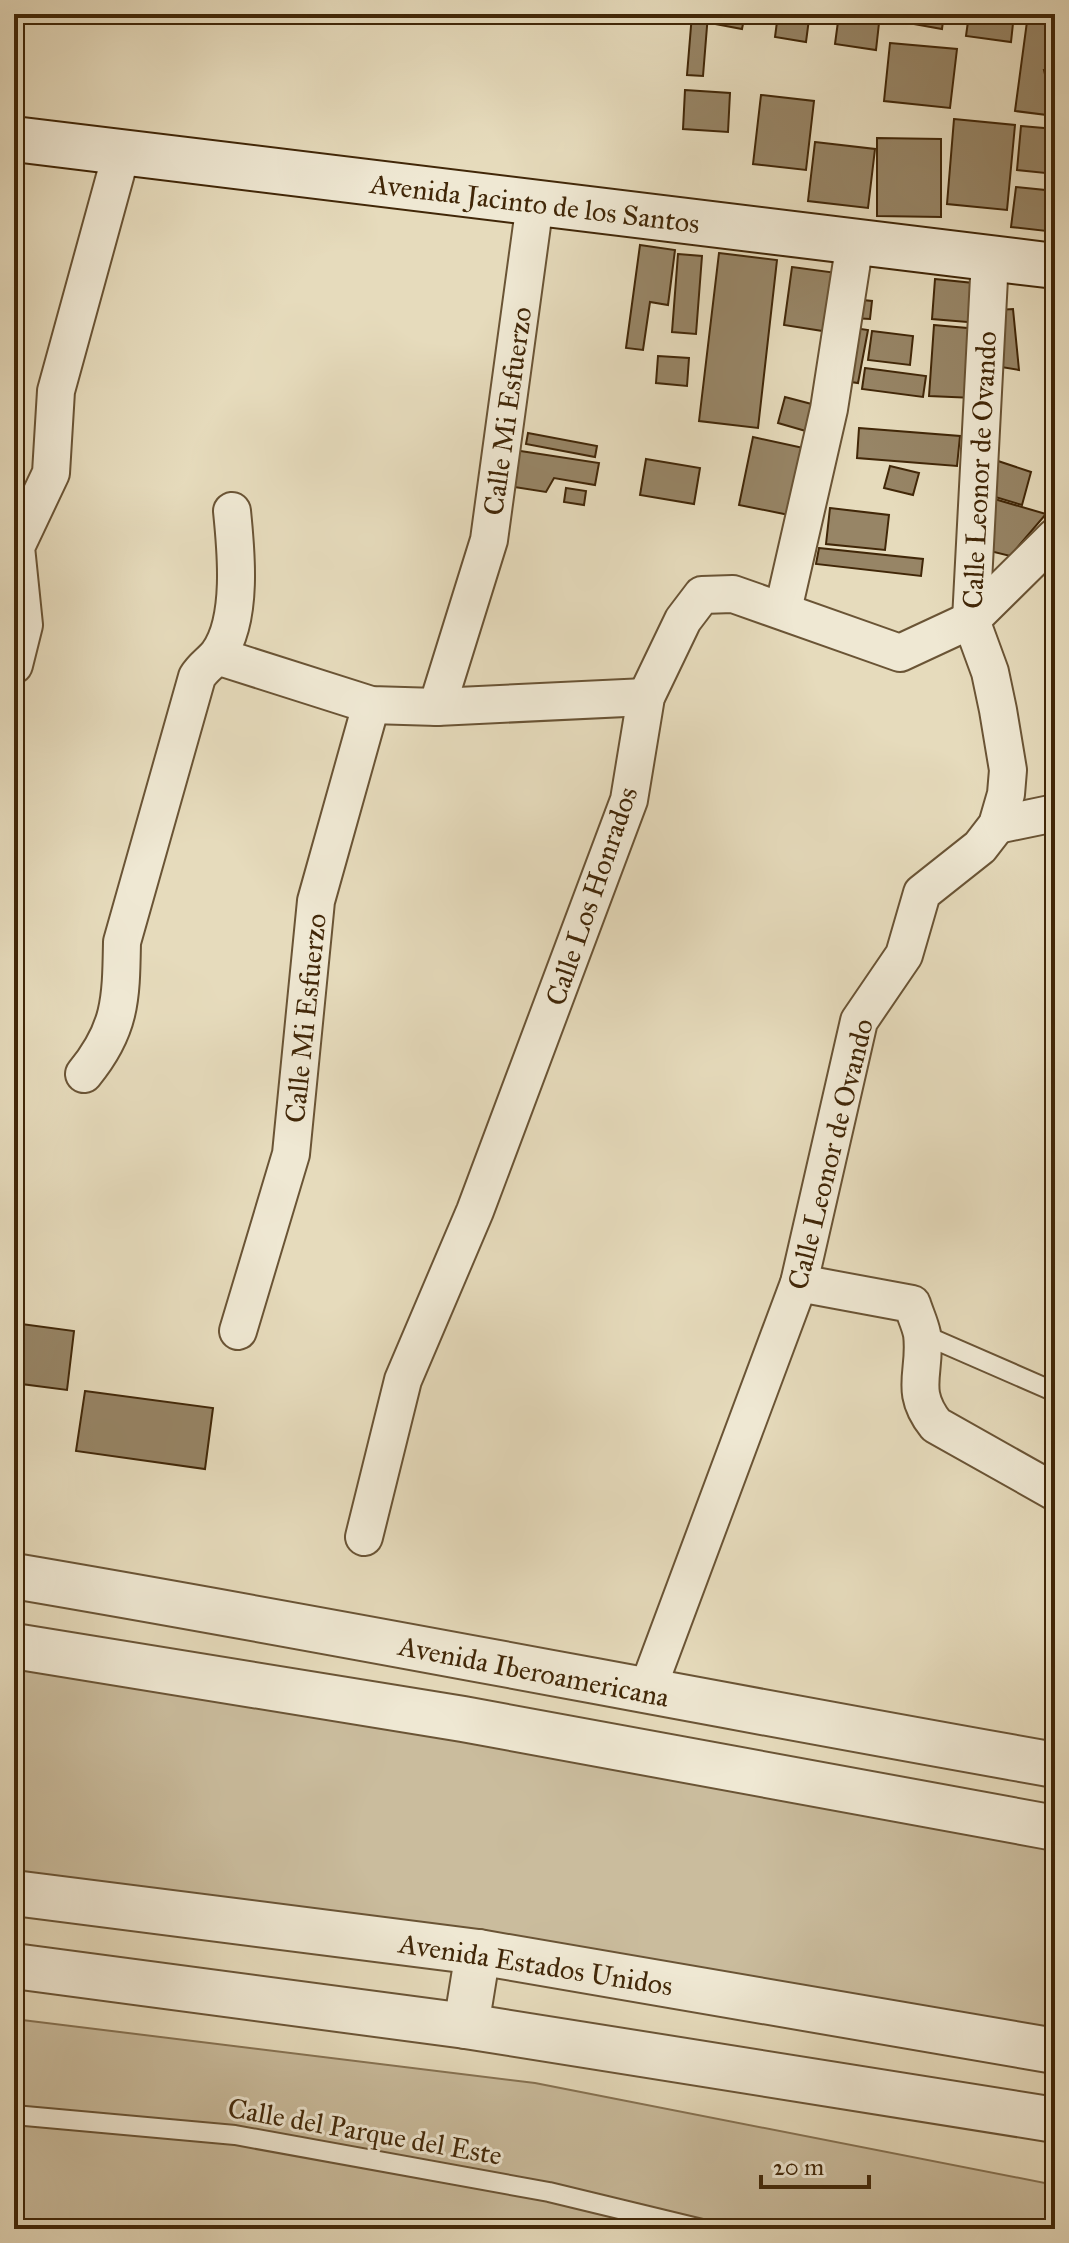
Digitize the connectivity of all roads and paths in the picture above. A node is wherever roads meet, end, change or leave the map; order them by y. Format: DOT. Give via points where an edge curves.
graph roads {
  1 [pos="14,139"];
  2 [pos="122,151"];
  3 [pos="535,203"];
  4 [pos="855,242"];
  5 [pos="990,259"];
  6 [pos="1055,266"];
  7 [pos="232,511"];
  8 [pos="1055,537"];
  9 [pos="783,610"];
  10 [pos="971,620"];
  11 [pos="217,656"];
  12 [pos="14,665"];
  13 [pos="646,697"];
  14 [pos="371,705"];
  15 [pos="437,707"];
  16 [pos="1055,813"];
  17 [pos="997,825"];
  18 [pos="84,1074"];
  19 [pos="799,1283"];
  20 [pos="238,1331"];
  21 [pos="922,1334"];
  22 [pos="1055,1392"];
  23 [pos="1055,1492"];
  24 [pos="364,1537"];
  25 [pos="14,1576"];
  26 [pos="14,1646"];
  27 [pos="646,1693"];
  28 [pos="1055,1765"];
  29 [pos="1055,1828"];
  30 [pos="14,1893"];
  31 [pos="478,1952"];
  32 [pos="14,1966"];
  33 [pos="466,2026"];
  34 [pos="1055,2051"];
  35 [pos="14,2115"];
  36 [pos="1055,2120"];
  37 [pos="702,2229"];
  1 -- 2 [label="street, Avenida Jacinto de los Santos"];
  2 -- 3 [label="street, Avenida Jacinto de los Santos"];
  2 -- 12 [label="street" via="56,391 51,473 16,547 24,625"];
  3 -- 4 [label="street, Avenida Jacinto de los Santos"];
  3 -- 15 [label="street, Calle Mi Esfuerzo" via="489,540"];
  4 -- 5 [label="street, Avenida Jacinto de los Santos"];
  4 -- 9 [label="street" via="829,409"];
  5 -- 6 [label="street, Avenida Jacinto de los Santos"];
  5 -- 10 [label="street, Calle Leonor de Ovando"];
  7 -- 11 [label="street" via="237,553 234,602"];
  8 -- 10 [label="street, Calle Los Honrados"];
  9 -- 10 [label="street, Calle Los Honrados" via="900,653"];
  9 -- 13 [label="street, Calle Los Honrados" via="733,594 702,595 683,620"];
  10 -- 17 [label="street, Calle Leonor de Ovando" via="990,672 1006,755 1006,794"];
  11 -- 14 [label="street"];
  11 -- 18 [label="street" via="197,677 138,876 107,1046"];
  13 -- 15 [label="street"];
  13 -- 24 [label="street, Calle Los Honrados" via="629,800 475,1211 403,1380"];
  14 -- 15 [label="street"];
  14 -- 20 [label="street, Calle Mi Esfuerzo" via="316,901 291,1154"];
  16 -- 17 [label="street"];
  17 -- 19 [label="street, Calle Leonor de Ovando" via="980,847 922,893 904,955 859,1021"];
  19 -- 21 [label="street" via="912,1304"];
  19 -- 27 [label="street, Calle Leonor de Ovando"];
  21 -- 22 [label="lane"];
  21 -- 23 [label="street" via="919,1393 936,1425"];
  25 -- 27 [label="street, Avenida Iberoamericana"];
  26 -- 29 [label="street, Avenida Iberoamericana" via="463,1719"];
  27 -- 28 [label="street, Avenida Iberoamericana"];
  30 -- 31 [label="street, Avenida Estados Unidos"];
  31 -- 33 [label="street"];
  31 -- 34 [label="street, Avenida Estados Unidos"];
  32 -- 33 [label="street"];
  33 -- 36 [label="street"];
  35 -- 37 [label="lane, Calle del Parque del Este" via="235,2135 549,2192"];
}
